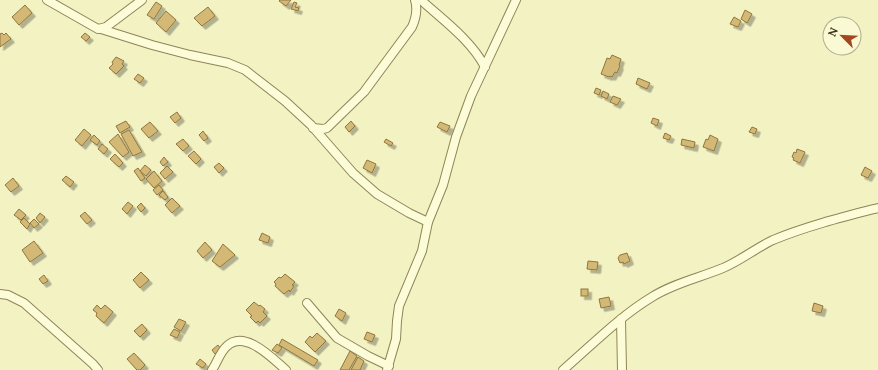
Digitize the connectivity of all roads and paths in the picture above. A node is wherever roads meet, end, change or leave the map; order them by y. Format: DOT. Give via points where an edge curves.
graph roads {
  1 [pos="47,0"];
  2 [pos="142,0"];
  3 [pos="415,0"];
  4 [pos="421,0"];
  5 [pos="516,0"];
  6 [pos="101,29"];
  7 [pos="485,67"];
  8 [pos="313,128"];
  9 [pos="878,208"];
  10 [pos="428,222"];
  11 [pos="0,294"];
  12 [pos="307,303"];
  13 [pos="621,319"];
  14 [pos="388,368"];
  15 [pos="98,370"];
  16 [pos="212,370"];
  17 [pos="286,370"];
  18 [pos="563,370"];
  19 [pos="622,370"];
  1 -- 6 [label="street"];
  2 -- 6 [label="street"];
  3 -- 8 [label="street" via="417,11 412,27 364,92 329,127"];
  4 -- 7 [label="street" via="467,42"];
  5 -- 7 [label="street"];
  6 -- 8 [label="street" via="240,67 285,101"];
  7 -- 10 [label="street" via="456,137 443,185"];
  8 -- 10 [label="street" via="348,168 377,194"];
  9 -- 13 [label="street" via="774,240 725,268 666,289"];
  10 -- 14 [label="street" via="422,252 398,312 396,340"];
  11 -- 15 [label="street" via="24,303"];
  12 -- 14 [label="street" via="337,338"];
  13 -- 18 [label="street"];
  13 -- 19 [label="street"];
  16 -- 17 [label="street" via="227,346 241,340 257,346"];
}
